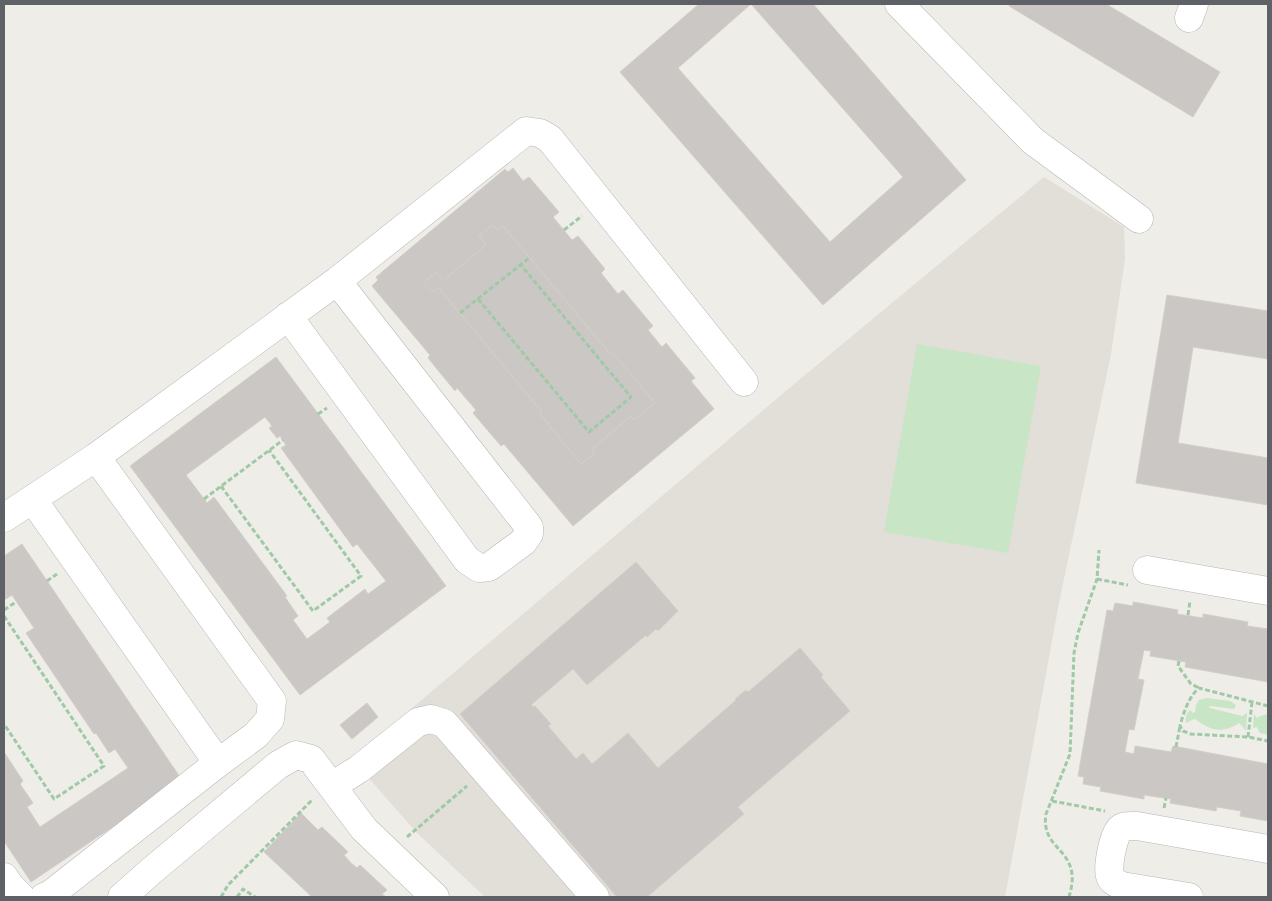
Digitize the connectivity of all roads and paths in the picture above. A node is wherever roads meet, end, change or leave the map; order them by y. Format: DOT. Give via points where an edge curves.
graph roads {
  1 [pos="899,4"];
  2 [pos="1139,219"];
  3 [pos="529,258"];
  4 [pos="520,264"];
  5 [pos="337,280"];
  6 [pos="478,299"];
  7 [pos="460,312"];
  8 [pos="288,316"];
  9 [pos="744,382"];
  10 [pos="282,440"];
  11 [pos="269,450"];
  12 [pos="96,457"];
  13 [pos="221,486"];
  14 [pos="204,499"];
  15 [pos="33,500"];
  16 [pos="4,518"];
  17 [pos="1099,550"];
  18 [pos="1147,570"];
  19 [pos="1268,591"];
  20 [pos="16,602"];
  21 [pos="4,610"];
  22 [pos="4,616"];
  23 [pos="1179,661"];
  24 [pos="1199,688"];
  25 [pos="1252,702"];
  26 [pos="1268,706"];
  27 [pos="4,724"];
  28 [pos="1180,726"];
  29 [pos="1248,737"];
  30 [pos="1268,741"];
  31 [pos="1176,747"];
  32 [pos="218,763"];
  33 [pos="485,771"];
  34 [pos="332,786"];
  35 [pos="415,832"];
  36 [pos="1268,849"];
  37 [pos="4,877"];
  38 [pos="22,897"];
  39 [pos="44,897"];
  40 [pos="122,897"];
  41 [pos="221,897"];
  42 [pos="237,897"];
  43 [pos="255,897"];
  44 [pos="436,897"];
  45 [pos="595,897"];
  46 [pos="1070,897"];
  47 [pos="1189,897"];
  1 -- 2 [label="lane" via="1033,141"];
  3 -- 4 [label="path"];
  4 -- 6 [label="path"];
  4 -- 6 [label="path" via="631,397 589,432"];
  5 -- 8 [label="lane"];
  5 -- 8 [label="lane" via="529,526 529,534 523,542 489,567 479,568 467,560"];
  5 -- 9 [label="lane" via="526,131 540,133 550,139"];
  6 -- 7 [label="path"];
  8 -- 12 [label="lane"];
  10 -- 11 [label="path"];
  11 -- 13 [label="path"];
  11 -- 13 [label="path" via="361,576 313,611"];
  12 -- 15 [label="lane"];
  12 -- 32 [label="lane" via="272,701 270,719 256,735"];
  13 -- 14 [label="path"];
  15 -- 16 [label="lane"];
  15 -- 32 [label="lane"];
  17 -- 46 [label="path" via="1096,579 1074,653 1070,754 1045,824 1048,836 1070,865"];
  18 -- 19 [label="lane"];
  20 -- 21 [label="path"];
  22 -- 27 [label="path" via="104,766 54,799"];
  23 -- 24 [label="path" via="1178,666 1191,684"];
  24 -- 25 [label="path"];
  24 -- 28 [label="path" via="1192,696"];
  25 -- 26 [label="path"];
  25 -- 29 [label="path"];
  28 -- 29 [label="path" via="1183,732 1191,734"];
  28 -- 31 [label="path"];
  29 -- 30 [label="path"];
  32 -- 39 [label="lane"];
  33 -- 34 [label="lane" via="444,724 431,719 418,722"];
  33 -- 35 [label="path"];
  33 -- 45 [label="lane"];
  34 -- 40 [label="lane" via="311,759 296,755 278,765"];
  34 -- 41 [label="path" via="319,793 228,885"];
  34 -- 44 [label="lane" via="364,829"];
  36 -- 47 [label="lane" via="1137,826 1126,825 1119,829 1114,838 1109,869 1114,882"];
  37 -- 38 [label="lane"];
  42 -- 43 [label="path" via="243,889"];
}
